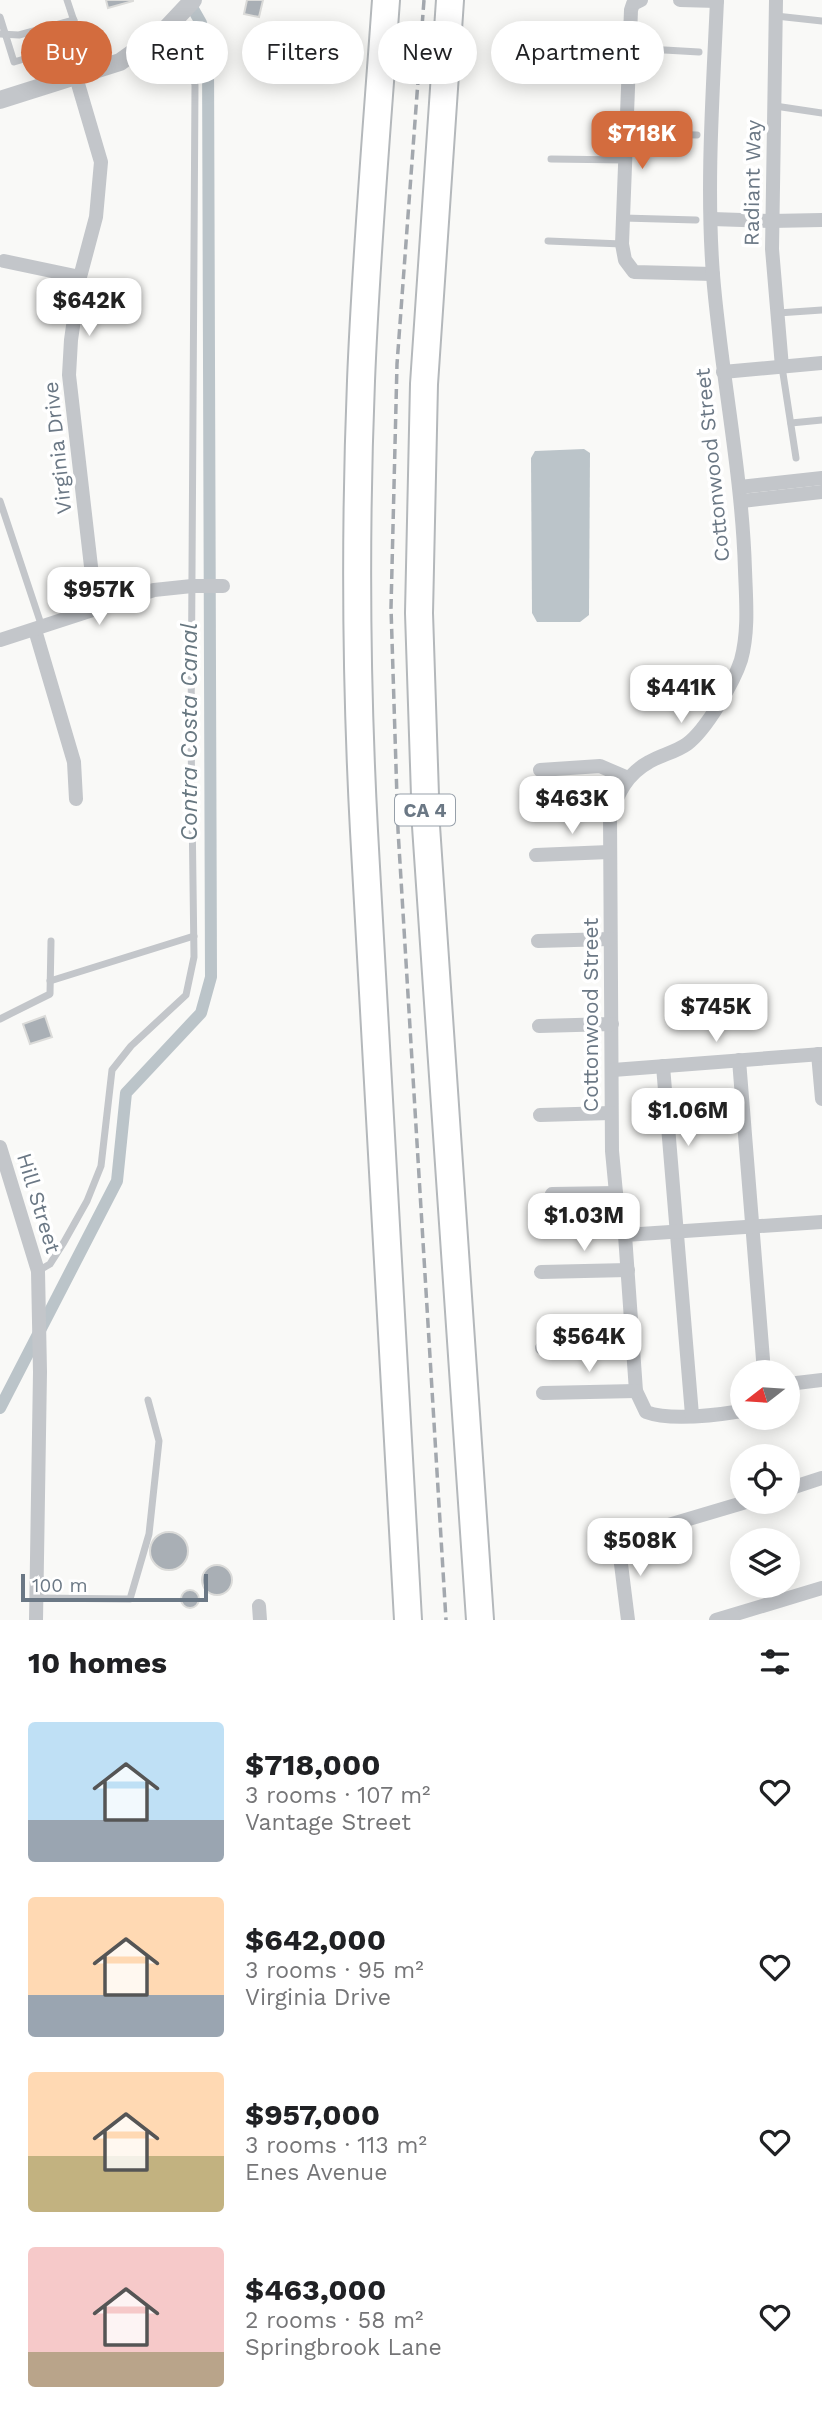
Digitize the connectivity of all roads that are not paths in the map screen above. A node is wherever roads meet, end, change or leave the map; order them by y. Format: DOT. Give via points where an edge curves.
graph roads {
  1 [pos="67,0"];
  2 [pos="386,0"];
  3 [pos="450,0"];
  4 [pos="680,0"];
  5 [pos="776,0"];
  6 [pos="634,1"];
  7 [pos="717,1"];
  8 [pos="188,7"];
  9 [pos="775,16"];
  10 [pos="0,17"];
  11 [pos="74,20"];
  12 [pos="173,21"];
  13 [pos="632,21"];
  14 [pos="822,21"];
  15 [pos="3,34"];
  16 [pos="664,50"];
  17 [pos="699,52"];
  18 [pos="53,84"];
  19 [pos="78,84"];
  20 [pos="195,84"];
  21 [pos="629,84"];
  22 [pos="0,100"];
  23 [pos="774,106"];
  24 [pos="822,113"];
  25 [pos="626,134"];
  26 [pos="697,135"];
  27 [pos="551,159"];
  28 [pos="625,160"];
  29 [pos="623,218"];
  30 [pos="712,219"];
  31 [pos="696,220"];
  32 [pos="822,220"];
  33 [pos="771,221"];
  34 [pos="548,241"];
  35 [pos="622,244"];
  36 [pos="4,261"];
  37 [pos="713,274"];
  38 [pos="80,277"];
  39 [pos="822,310"];
  40 [pos="777,313"];
  41 [pos="822,363"];
  42 [pos="782,367"];
  43 [pos="723,372"];
  44 [pos="822,420"];
  45 [pos="791,423"];
  46 [pos="796,458"];
  47 [pos="822,478"];
  48 [pos="822,492"];
  49 [pos="741,494"];
  50 [pos="0,501"];
  51 [pos="192,586"];
  52 [pos="223,586"];
  53 [pos="96,610"];
  54 [pos="38,629"];
  55 [pos="0,640"];
  56 [pos="540,770"];
  57 [pos="628,778"];
  58 [pos="76,799"];
  59 [pos="609,852"];
  60 [pos="536,855"];
  61 [pos="194,936"];
  62 [pos="610,939"];
  63 [pos="51,941"];
  64 [pos="538,941"];
  65 [pos="50,981"];
  66 [pos="0,1019"];
  67 [pos="612,1024"];
  68 [pos="539,1026"];
  69 [pos="820,1054"];
  70 [pos="739,1060"];
  71 [pos="663,1066"];
  72 [pos="612,1070"];
  73 [pos="822,1099"];
  74 [pos="611,1113"];
  75 [pos="540,1115"];
  76 [pos="0,1148"];
  77 [pos="616,1193"];
  78 [pos="552,1194"];
  79 [pos="822,1222"];
  80 [pos="754,1226"];
  81 [pos="677,1232"];
  82 [pos="625,1236"];
  83 [pos="628,1269"];
  84 [pos="38,1271"];
  85 [pos="541,1272"];
  86 [pos="634,1345"];
  87 [pos="542,1348"];
  88 [pos="763,1360"];
  89 [pos="822,1380"];
  90 [pos="800,1383"];
  91 [pos="636,1391"];
  92 [pos="543,1393"];
  93 [pos="148,1400"];
  94 [pos="730,1411"];
  95 [pos="692,1415"];
  96 [pos="822,1478"];
  97 [pos="800,1485"];
  98 [pos="730,1507"];
  99 [pos="403,1533"];
  100 [pos="822,1588"];
  101 [pos="36,1598"];
  102 [pos="36,1620"];
  103 [pos="391,1620"];
  104 [pos="408,1620"];
  105 [pos="480,1620"];
  106 [pos="628,1620"];
  107 [pos="716,1620"];
  1 -- 11 [label="lane"];
  2 -- 99 [label="highway" via="361,379 356,607 361,776"];
  3 -- 105 [label="highway, CA 4" via="424,384 419,613 426,825"];
  4 -- 7 [label="street"];
  5 -- 9 [label="street, Radiant Way"];
  6 -- 13 [label="street"];
  7 -- 30 [label="street, Cottonwood Street"];
  8 -- 12 [label="street"];
  9 -- 14 [label="lane"];
  9 -- 23 [label="street, Radiant Way"];
  10 -- 15 [label="lane"];
  11 -- 15 [label="lane" via="19,36"];
  11 -- 15 [label="lane" via="81,42 14,62"];
  16 -- 17 [label="lane"];
  18 -- 22 [label="street"];
  19 -- 38 [label="street, Virginia Drive" via="101,162 96,216"];
  20 -- 51 [label="lane"];
  21 -- 25 [label="street"];
  23 -- 24 [label="lane"];
  23 -- 33 [label="street, Radiant Way"];
  25 -- 26 [label="lane"];
  25 -- 28 [label="street"];
  27 -- 28 [label="lane"];
  28 -- 29 [label="street"];
  29 -- 31 [label="lane"];
  29 -- 35 [label="street"];
  30 -- 33 [label="street"];
  30 -- 37 [label="street, Cottonwood Street"];
  32 -- 33 [label="street"];
  33 -- 40 [label="street, Radiant Way"];
  34 -- 35 [label="lane"];
  35 -- 37 [label="street" via="625,260 634,272"];
  36 -- 38 [label="street"];
  37 -- 43 [label="street, Cottonwood Street"];
  38 -- 53 [label="street, Virginia Drive" via="69,375"];
  39 -- 40 [label="lane"];
  40 -- 42 [label="street, Radiant Way"];
  41 -- 42 [label="street"];
  42 -- 43 [label="street"];
  42 -- 45 [label="lane"];
  43 -- 49 [label="street, Cottonwood Street"];
  44 -- 45 [label="lane"];
  45 -- 46 [label="lane"];
  47 -- 49 [label="street"];
  48 -- 49 [label="street"];
  49 -- 57 [label="street, Cottonwood Street" via="746,636 740,662 715,712 689,743"];
  50 -- 54 [label="lane"];
  51 -- 52 [label="street"];
  51 -- 53 [label="street" via="154,590"];
  51 -- 61 [label="lane"];
  53 -- 54 [label="street"];
  54 -- 55 [label="street"];
  54 -- 58 [label="street" via="74,762"];
  56 -- 57 [label="street" via="600,766"];
  57 -- 59 [label="street, Cottonwood Street" via="610,816"];
  59 -- 60 [label="street"];
  59 -- 62 [label="street, Cottonwood Street"];
  61 -- 65 [label="lane"];
  61 -- 84 [label="lane" via="186,995 112,1070 101,1166 64,1242 50,1264"];
  62 -- 64 [label="street"];
  62 -- 67 [label="street, Cottonwood Street"];
  63 -- 65 [label="lane"];
  65 -- 66 [label="lane" via="50,994"];
  67 -- 68 [label="street"];
  67 -- 72 [label="street, Cottonwood Street"];
  69 -- 70 [label="street"];
  69 -- 73 [label="street"];
  70 -- 71 [label="street"];
  70 -- 80 [label="street"];
  71 -- 72 [label="street"];
  71 -- 81 [label="street"];
  72 -- 74 [label="street, Cottonwood Street"];
  74 -- 75 [label="street"];
  74 -- 77 [label="street, Cottonwood Street"];
  76 -- 84 [label="street, Hill Street"];
  77 -- 78 [label="street"];
  77 -- 82 [label="street, Cottonwood Street"];
  79 -- 80 [label="street"];
  80 -- 81 [label="street"];
  80 -- 88 [label="street"];
  81 -- 82 [label="street"];
  81 -- 95 [label="street"];
  82 -- 83 [label="street, Cottonwood Street"];
  83 -- 85 [label="street"];
  83 -- 86 [label="street, Cottonwood Street"];
  84 -- 101 [label="street, Hill Street"];
  86 -- 87 [label="street"];
  86 -- 91 [label="street, Cottonwood Street"];
  89 -- 90 [label="street"];
  91 -- 92 [label="street"];
  91 -- 95 [label="street, Cottonwood Street" via="646,1412"];
  93 -- 101 [label="lane" via="159,1441 149,1534 130,1599"];
  94 -- 95 [label="street"];
  96 -- 97 [label="street"];
  98 -- 106 [label="street" via="618,1540"];
  99 -- 103 [label="highway"];
  99 -- 104 [label="highway"];
  100 -- 107 [label="street"];
  101 -- 102 [label="street, Hill Street"];
}
